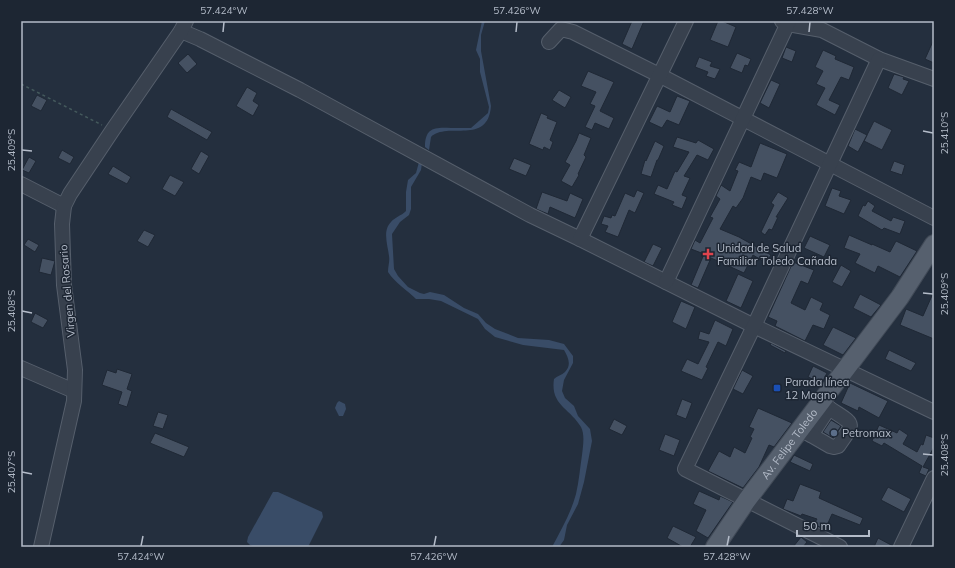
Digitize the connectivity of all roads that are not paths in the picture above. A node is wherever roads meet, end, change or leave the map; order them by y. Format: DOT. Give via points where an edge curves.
graph roads {
  1 [pos="686,21"];
  2 [pos="786,22"];
  3 [pos="183,26"];
  4 [pos="549,42"];
  5 [pos="879,59"];
  6 [pos="659,75"];
  7 [pos="934,79"];
  8 [pos="742,118"];
  9 [pos="831,164"];
  10 [pos="21,184"];
  11 [pos="64,206"];
  12 [pos="934,218"];
  13 [pos="580,239"];
  14 [pos="934,244"];
  15 [pos="666,282"];
  16 [pos="754,326"];
  17 [pos="21,368"];
  18 [pos="844,370"];
  19 [pos="74,391"];
  20 [pos="825,404"];
  21 [pos="934,412"];
  22 [pos="805,432"];
  23 [pos="934,478"];
  24 [pos="747,500"];
  25 [pos="41,547"];
  26 [pos="715,547"];
  27 [pos="840,547"];
  28 [pos="901,547"];
  1 -- 6 [label="street"];
  2 -- 5 [label="street" via="822,30"];
  2 -- 8 [label="street"];
  3 -- 11 [label="street, Virgen del Rosario"];
  3 -- 13 [label="street" via="200,39 300,90 524,212"];
  4 -- 6 [label="street" via="562,29 573,32"];
  5 -- 7 [label="street"];
  5 -- 9 [label="street"];
  6 -- 8 [label="street"];
  6 -- 13 [label="street"];
  8 -- 9 [label="street"];
  8 -- 15 [label="street"];
  9 -- 12 [label="street"];
  9 -- 16 [label="street"];
  10 -- 11 [label="street"];
  11 -- 19 [label="street, Virgen del Rosario" via="64,285 75,370"];
  13 -- 15 [label="street"];
  14 -- 18 [label="main road, Av. Felipe Toledo" via="900,297"];
  15 -- 16 [label="street"];
  16 -- 18 [label="street"];
  16 -- 24 [label="street" via="685,469"];
  17 -- 19 [label="street"];
  18 -- 20 [label="main road, Av. Felipe Toledo"];
  18 -- 21 [label="street"];
  19 -- 25 [label="street, Virgen del Rosario" via="74,401"];
  20 -- 22 [label="main road, Av. Felipe Toledo"];
  20 -- 22 [label="street" via="851,425 838,446 834,447"];
  22 -- 24 [label="main road, Av. Felipe Toledo"];
  23 -- 28 [label="street"];
  24 -- 26 [label="main road, Av. Felipe Toledo"];
  24 -- 27 [label="street"];
}
